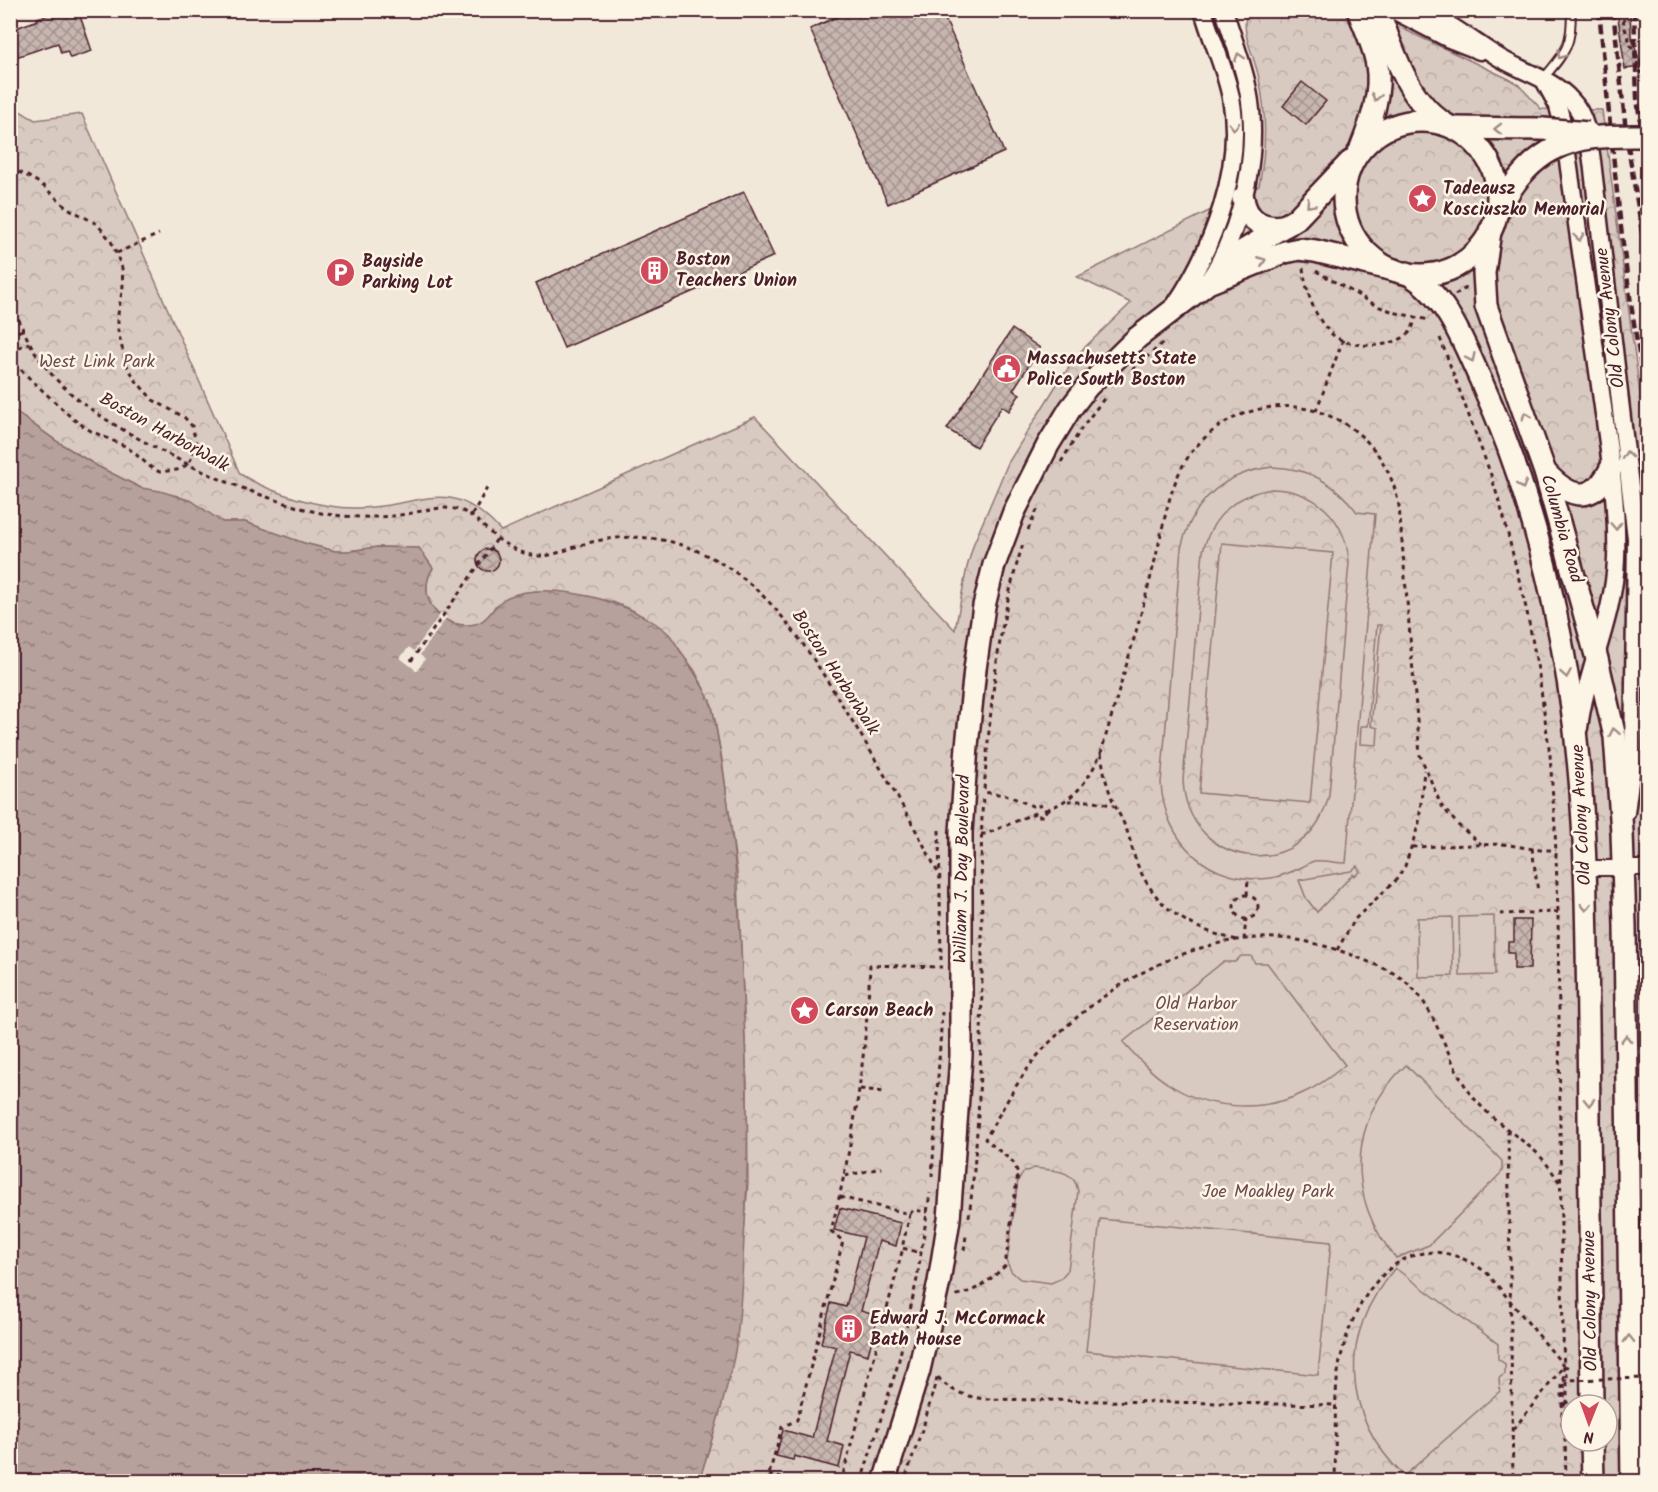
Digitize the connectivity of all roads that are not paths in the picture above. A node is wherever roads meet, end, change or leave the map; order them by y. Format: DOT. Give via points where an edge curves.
graph roads {
  1 [pos="1193,10"];
  2 [pos="1203,10"];
  3 [pos="1224,10"];
  4 [pos="1230,10"];
  5 [pos="1358,10"];
  6 [pos="1425,10"];
  7 [pos="1441,10"];
  8 [pos="1569,10"];
  9 [pos="1391,11"];
  10 [pos="1229,28"];
  11 [pos="1458,29"];
  12 [pos="1496,55"];
  13 [pos="1224,69"];
  14 [pos="1542,80"];
  15 [pos="1451,127"];
  16 [pos="1603,135"];
  17 [pos="1647,136"];
  18 [pos="1359,151"];
  19 [pos="1243,198"];
  20 [pos="1290,224"];
  21 [pos="1492,225"];
  22 [pos="1401,271"];
  23 [pos="1208,283"];
  24 [pos="1171,310"];
  25 [pos="1611,468"];
  26 [pos="1545,471"];
  27 [pos="1597,658"];
  28 [pos="1578,764"];
  29 [pos="1622,832"];
  30 [pos="1585,868"];
  31 [pos="1623,868"];
  32 [pos="1647,868"];
  33 [pos="1592,1393"];
  34 [pos="1592,1453"];
  35 [pos="884,1482"];
  36 [pos="1593,1482"];
  37 [pos="1632,1482"];
  1 -- 13 [label="street"];
  2 -- 13 [label="street, William J. Day Boulevard"];
  3 -- 10 [label="street, William J. Day Boulevard"];
  4 -- 10 [label="street"];
  5 -- 18 [label="main road, one-way" via="1377,64 1379,83"];
  6 -- 11 [label="street"];
  7 -- 11 [label="street"];
  8 -- 14 [label="lane, one-way" via="1572,26 1566,49"];
  9 -- 12 [label="street" via="1466,47"];
  9 -- 15 [label="main road" via="1395,54 1408,83 1423,105"];
  19 -- 10 [label="street, William J. Day Boulevard, one-way" via="1251,154 1251,112 1246,79"];
  11 -- 12 [label="street"];
  12 -- 14 [label="street"];
  13 -- 24 [label="street, William J. Day Boulevard, one-way" via="1234,123 1229,180 1200,259"];
  14 -- 25 [label="street, Old Colony Avenue, one-way" via="1558,106 1563,126"];
  29 -- 14 [label="street, Old Colony Avenue, one-way" via="1633,758 1637,569 1634,511 1590,146 1572,100"];
  16 -- 15 [label="main road, Columbia Road, one-way, bridge"];
  15 -- 18 [label="main road" via="1425,121 1401,123 1379,133"];
  15 -- 21 [label="main road" via="1474,142 1491,166 1498,201"];
  16 -- 17 [label="main road, Columbia Road, bridge"];
  16 -- 21 [label="main road, Columbia Road, bridge" via="1578,139 1533,162 1518,177"];
  18 -- 20 [label="main road, William J. Day Boulevard, one-way"];
  18 -- 22 [label="main road" via="1345,187 1346,217 1364,249 1377,261"];
  19 -- 20 [label="main road" via="1248,213 1261,225"];
  19 -- 23 [label="street, William J. Day Boulevard" via="1225,251"];
  20 -- 23 [label="main road, William J. Day Boulevard" via="1238,254"];
  21 -- 22 [label="main road" via="1478,249 1455,266 1436,273"];
  26 -- 21 [label="main road, Columbia Road, one-way" via="1486,306 1484,273"];
  23 -- 22 [label="main road, William J. Day Boulevard, one-way" via="1294,250 1315,250"];
  22 -- 28 [label="main road, Columbia Road, one-way" via="1426,286 1443,306 1490,399 1510,450 1553,606"];
  23 -- 24 [label="main road, William J. Day Boulevard"];
  24 -- 35 [label="main road, William J. Day Boulevard" via="1111,361 1066,414 1024,489 989,584 974,678 962,805 961,1056 949,1219 920,1370"];
  25 -- 26 [label="main road" via="1597,488 1578,495 1560,487"];
  25 -- 27 [label="street, Old Colony Avenue, one-way" via="1616,561 1609,614"];
  26 -- 27 [label="main road, Columbia Road"];
  27 -- 28 [label="street, Old Colony Avenue" via="1582,707"];
  29 -- 27 [label="main road, Columbia Road, one-way" via="1615,737"];
  28 -- 30 [label="main road, Old Colony Avenue"];
  29 -- 31 [label="main road, Old Colony Avenue"];
  30 -- 31 [label="street"];
  30 -- 33 [label="main road, Old Colony Avenue, one-way"];
  31 -- 32 [label="street"];
  37 -- 31 [label="main road, Old Colony Avenue, one-way"];
  34 -- 36 [label="main road"];
}
